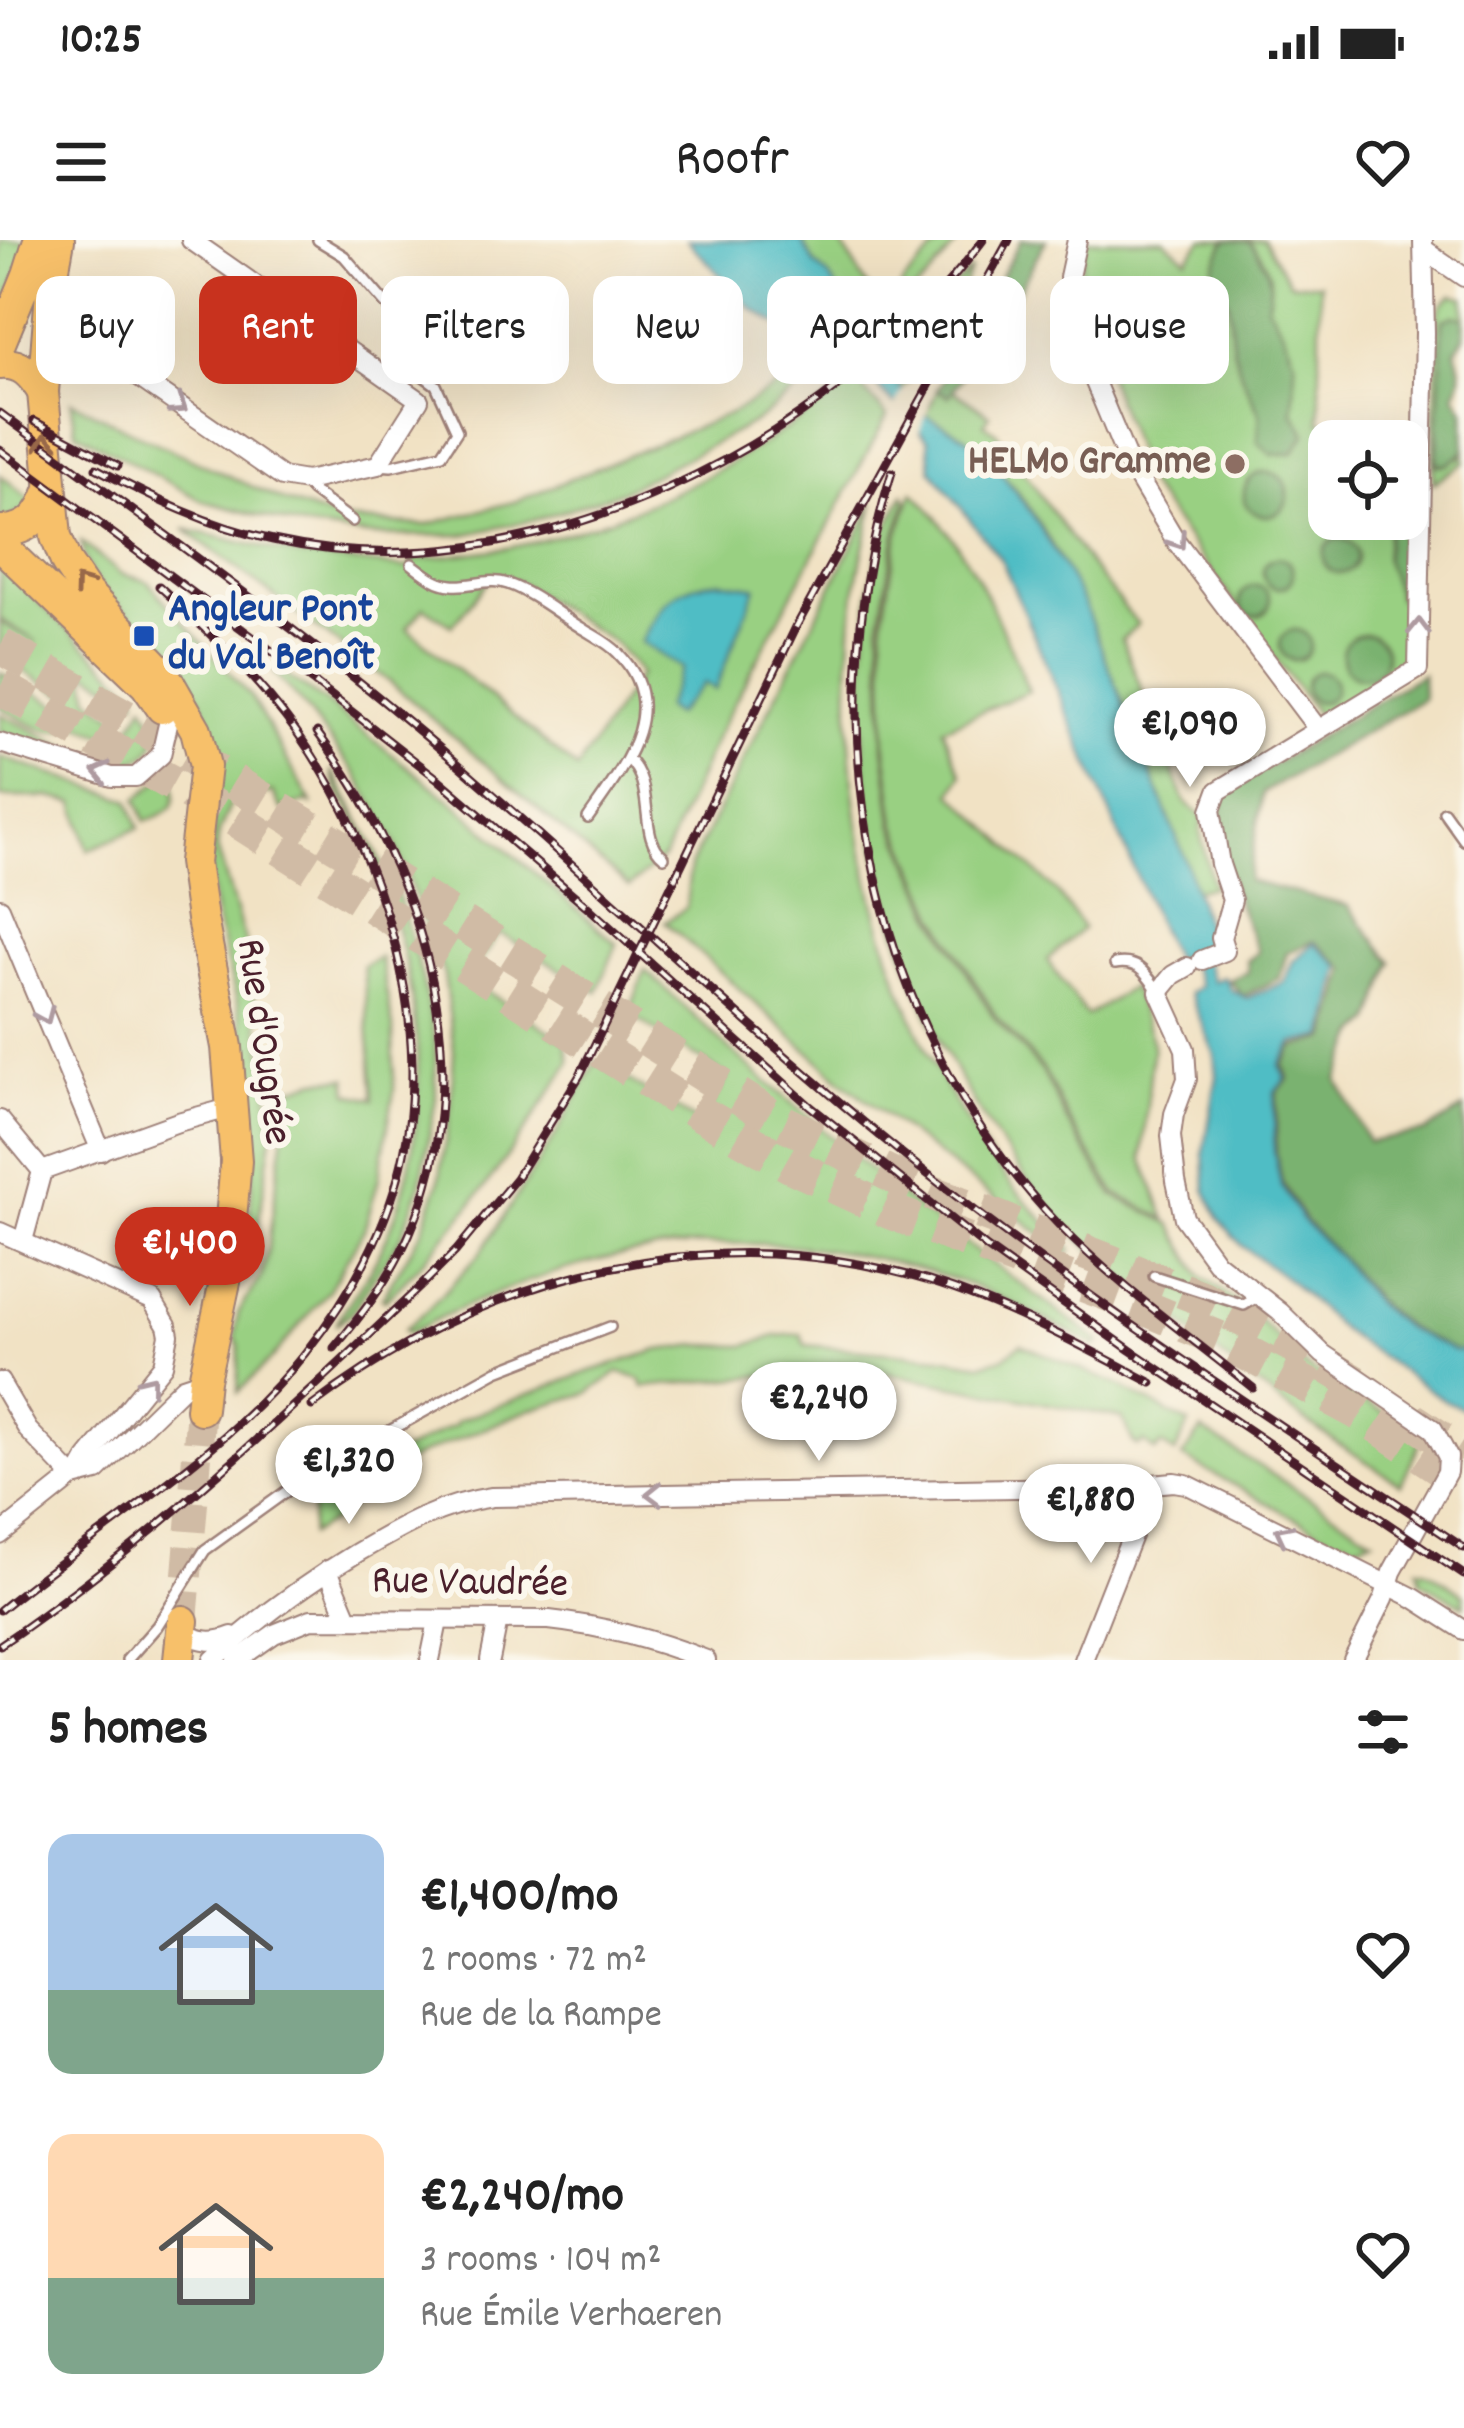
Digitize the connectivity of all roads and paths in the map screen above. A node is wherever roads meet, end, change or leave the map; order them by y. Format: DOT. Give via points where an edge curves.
graph roads {
  1 [pos="39,240"];
  2 [pos="59,240"];
  3 [pos="191,240"];
  4 [pos="319,240"];
  5 [pos="1077,240"];
  6 [pos="1424,245"];
  7 [pos="54,276"];
  8 [pos="1464,277"];
  9 [pos="1,348"];
  10 [pos="44,384"];
  11 [pos="155,384"];
  12 [pos="43,392"];
  13 [pos="378,465"];
  14 [pos="306,481"];
  15 [pos="50,491"];
  16 [pos="352,521"];
  17 [pos="0,531"];
  18 [pos="0,545"];
  19 [pos="412,564"];
  20 [pos="169,720"];
  21 [pos="1318,729"];
  22 [pos="0,743"];
  23 [pos="628,759"];
  24 [pos="1444,812"];
  25 [pos="588,818"];
  26 [pos="197,827"];
  27 [pos="1463,835"];
  28 [pos="664,857"];
  29 [pos="0,908"];
  30 [pos="1115,964"];
  31 [pos="1159,992"];
  32 [pos="232,1107"];
  33 [pos="0,1120"];
  34 [pos="100,1150"];
  35 [pos="41,1171"];
  36 [pos="0,1232"];
  37 [pos="23,1240"];
  38 [pos="1154,1276"];
  39 [pos="1259,1296"];
  40 [pos="610,1327"];
  41 [pos="0,1382"];
  42 [pos="203,1395"];
  43 [pos="75,1476"];
  44 [pos="1149,1484"];
  45 [pos="0,1535"];
  46 [pos="328,1570"];
  47 [pos="1388,1585"];
  48 [pos="299,1588"];
  49 [pos="311,1618"];
  50 [pos="348,1618"];
  51 [pos="498,1620"];
  52 [pos="438,1621"];
  53 [pos="1464,1630"];
  54 [pos="242,1632"];
  55 [pos="180,1647"];
  56 [pos="127,1660"];
  57 [pos="213,1660"];
  58 [pos="237,1660"];
  59 [pos="430,1660"];
  60 [pos="490,1660"];
  61 [pos="706,1660"];
  62 [pos="1083,1660"];
  63 [pos="1353,1660"];
  1 -- 9 [label="main road"];
  2 -- 7 [label="main road, Rue d'Ougrée"];
  3 -- 13 [label="street" via="419,400"];
  4 -- 13 [label="lane" via="391,310 412,368 436,386 457,431 442,454"];
  5 -- 21 [label="street, one-way" via="1073,310 1127,459 1176,541"];
  6 -- 8 [label="street"];
  21 -- 6 [label="street, one-way" via="1418,669"];
  9 -- 12 [label="main road"];
  10 -- 12 [label="main road, Rue d'Ougrée"];
  11 -- 14 [label="street, one-way" via="283,477"];
  15 -- 12 [label="main road, Rue d'Ougrée, one-way"];
  13 -- 14 [label="street"];
  14 -- 16 [label="lane"];
  15 -- 17 [label="main road" via="42,513 17,531"];
  26 -- 15 [label="main road, Rue d'Ougrée, one-way" via="206,779 196,730 164,674 67,562"];
  18 -- 20 [label="main road, Rue d'Ougrée" via="146,685"];
  19 -- 23 [label="lane" via="436,582 513,586 614,649 637,680 643,709"];
  20 -- 22 [label="street, one-way" via="161,755 136,777"];
  20 -- 26 [label="main road, Rue d'Ougrée" via="181,736"];
  21 -- 31 [label="street" via="1218,791 1211,810 1232,900 1225,951 1173,975"];
  23 -- 25 [label="lane"];
  23 -- 28 [label="lane" via="643,778 652,843"];
  24 -- 27 [label="lane"];
  26 -- 32 [label="main road, Rue d'Ougrée" via="196,886"];
  29 -- 34 [label="street, one-way"];
  30 -- 31 [label="lane" via="1141,967"];
  31 -- 39 [label="street" via="1185,1048 1172,1136 1184,1218 1216,1262"];
  32 -- 34 [label="street"];
  32 -- 42 [label="main road, Rue d'Ougrée" via="232,1219"];
  33 -- 35 [label="street"];
  34 -- 35 [label="street"];
  35 -- 37 [label="street"];
  36 -- 37 [label="street"];
  43 -- 37 [label="street, one-way" via="163,1365 167,1325 152,1300"];
  38 -- 39 [label="lane" via="1244,1305"];
  39 -- 47 [label="street" via="1323,1354 1433,1429 1448,1457"];
  40 -- 56 [label="lane" via="497,1371 305,1478 206,1550"];
  41 -- 43 [label="street" via="28,1430"];
  42 -- 43 [label="street" via="183,1387 97,1471"];
  43 -- 45 [label="street"];
  44 -- 46 [label="street, one-way" via="492,1497 402,1526"];
  47 -- 44 [label="street, one-way" via="1186,1484"];
  44 -- 62 [label="street"];
  46 -- 48 [label="street"];
  46 -- 50 [label="street"];
  47 -- 53 [label="street"];
  47 -- 63 [label="street"];
  48 -- 49 [label="street"];
  48 -- 54 [label="street"];
  49 -- 50 [label="street, Rue Vaudrée"];
  49 -- 58 [label="street, Rue Vaudrée"];
  50 -- 52 [label="street, Rue Vaudrée"];
  51 -- 52 [label="street, Rue Vaudrée"];
  51 -- 60 [label="street"];
  51 -- 61 [label="street, Rue Vaudrée" via="601,1626"];
  52 -- 59 [label="street"];
  54 -- 55 [label="street"];
  54 -- 57 [label="street"];
}
